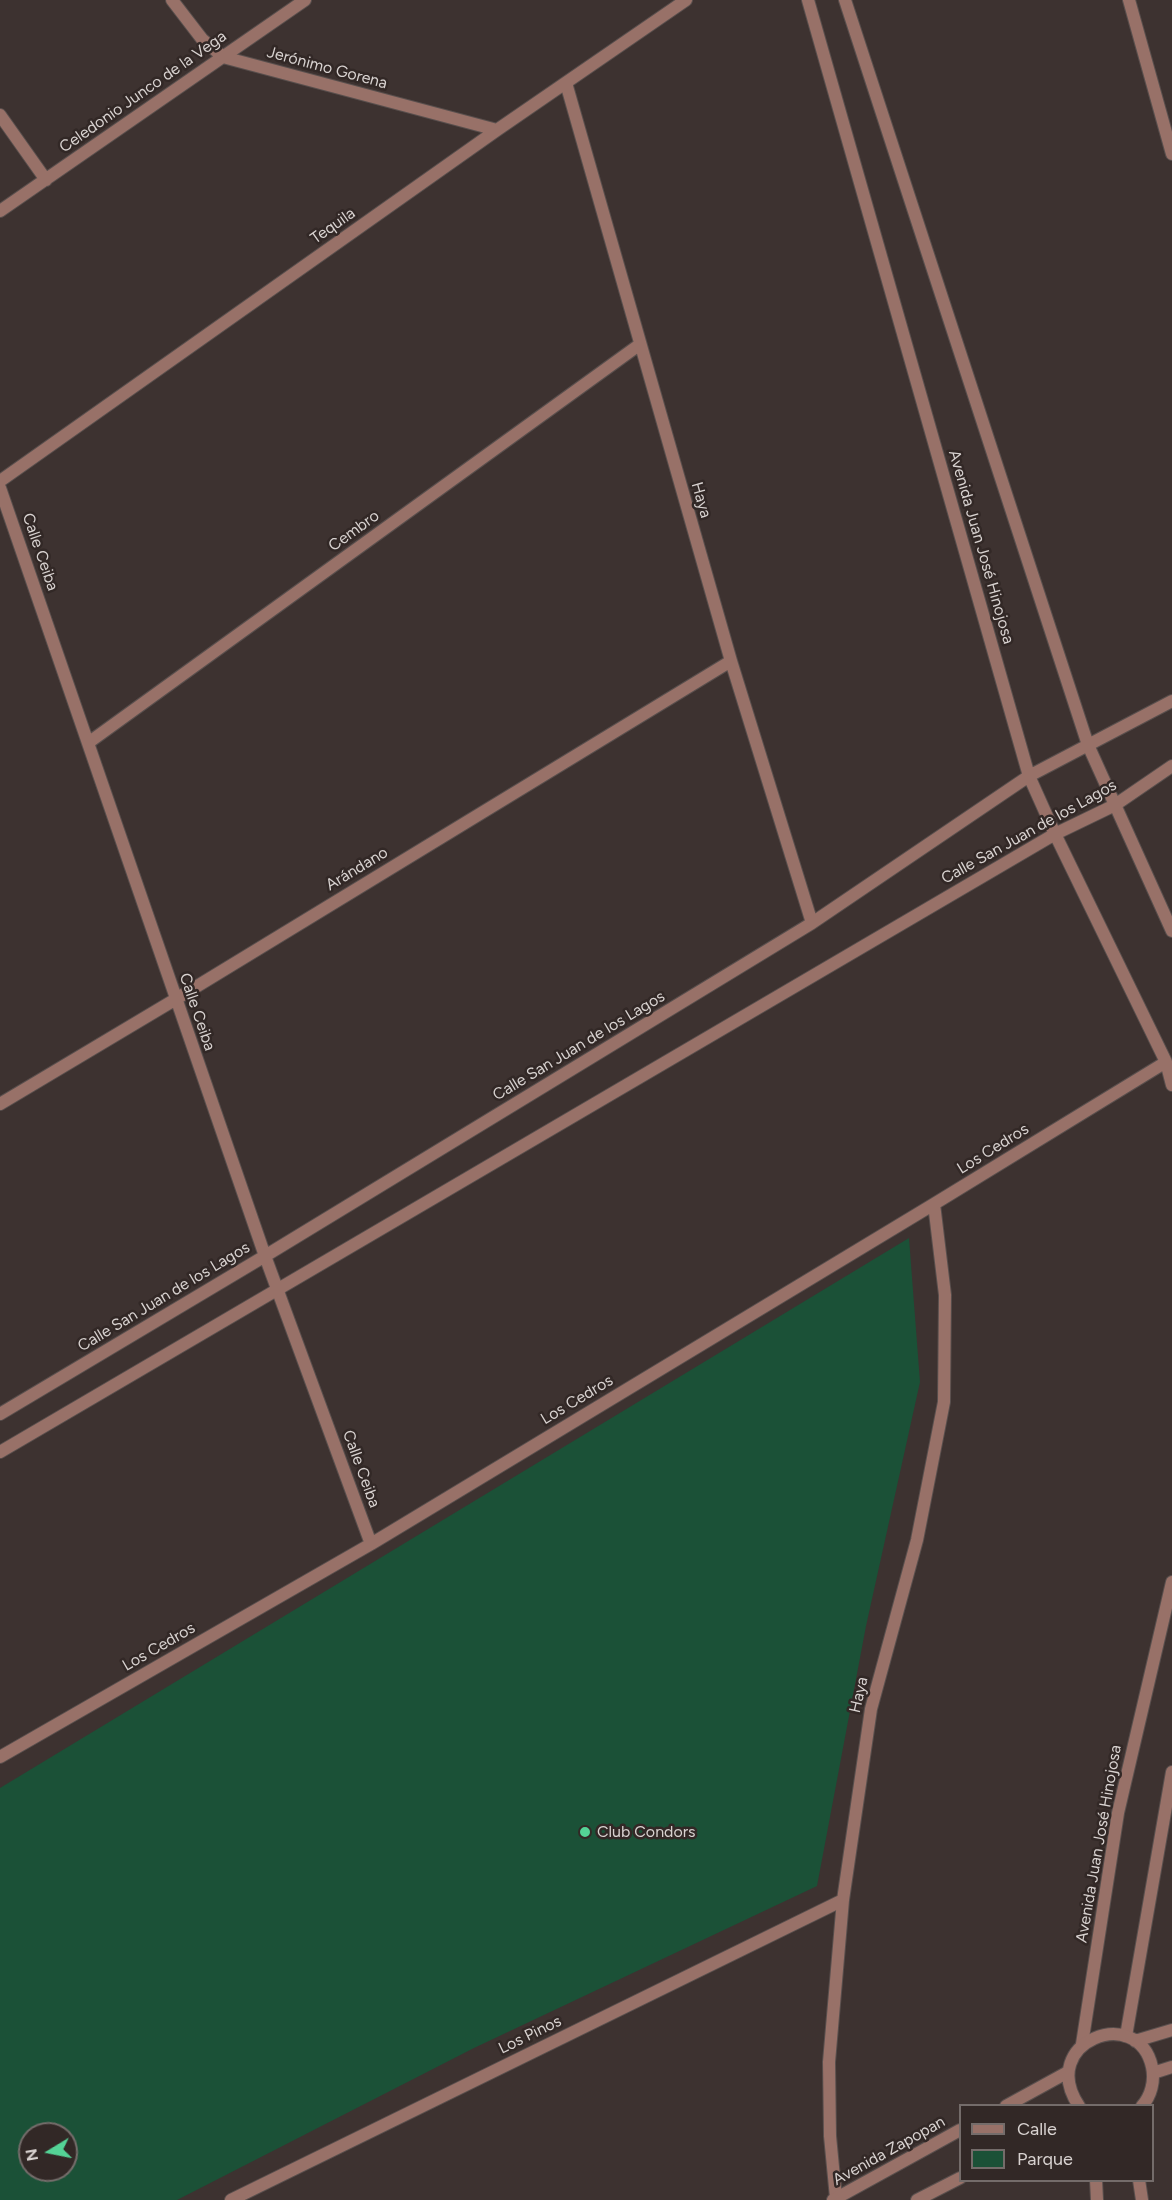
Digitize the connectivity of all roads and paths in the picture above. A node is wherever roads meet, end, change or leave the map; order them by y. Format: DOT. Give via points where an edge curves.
graph roads {
  1 [pos="172,0"];
  2 [pos="305,0"];
  3 [pos="686,0"];
  4 [pos="808,0"];
  5 [pos="845,0"];
  6 [pos="1129,0"];
  7 [pos="223,57"];
  8 [pos="566,83"];
  9 [pos="0,115"];
  10 [pos="497,130"];
  11 [pos="1172,154"];
  12 [pos="46,180"];
  13 [pos="0,211"];
  14 [pos="639,345"];
  15 [pos="0,481"];
  16 [pos="0,488"];
  17 [pos="731,661"];
  18 [pos="1172,701"];
  19 [pos="88,743"];
  20 [pos="1088,745"];
  21 [pos="1172,766"];
  22 [pos="1029,776"];
  23 [pos="1115,805"];
  24 [pos="1055,834"];
  25 [pos="812,923"];
  26 [pos="1172,931"];
  27 [pos="176,999"];
  28 [pos="1166,1062"];
  29 [pos="1172,1085"];
  30 [pos="0,1104"];
  31 [pos="934,1204"];
  32 [pos="265,1256"];
  33 [pos="278,1288"];
  34 [pos="0,1414"];
  35 [pos="0,1452"];
  36 [pos="370,1544"];
  37 [pos="1172,1582"];
  38 [pos="0,1757"];
  39 [pos="1172,1772"];
  40 [pos="843,1900"];
  41 [pos="1172,2030"];
  42 [pos="1131,2039"];
  43 [pos="1082,2044"];
  44 [pos="1172,2067"];
  45 [pos="1068,2072"];
  46 [pos="1153,2073"];
  47 [pos="1010,2104"];
  48 [pos="1078,2104"];
  49 [pos="1143,2104"];
  50 [pos="959,2131"];
  51 [pos="959,2179"];
  52 [pos="1096,2182"];
  53 [pos="1139,2182"];
  54 [pos="835,2199"];
  55 [pos="231,2200"];
  56 [pos="917,2200"];
  57 [pos="1097,2200"];
  58 [pos="1142,2200"];
  1 -- 7 [label="street, Jerónimo Gorena" via="202,39"];
  2 -- 7 [label="street, Celedonio Junco de la Vega"];
  3 -- 8 [label="street, Tequila"];
  4 -- 22 [label="street, Avenida Juan José Hinojosa"];
  5 -- 20 [label="street"];
  6 -- 11 [label="street"];
  7 -- 10 [label="street, Jerónimo Gorena"];
  7 -- 12 [label="street, Celedonio Junco de la Vega"];
  8 -- 10 [label="street, Tequila"];
  8 -- 14 [label="street, Haya"];
  9 -- 12 [label="street"];
  10 -- 15 [label="street, Tequila"];
  12 -- 13 [label="street, Celedonio Junco de la Vega"];
  14 -- 17 [label="street, Haya"];
  14 -- 19 [label="street, Cembro"];
  16 -- 19 [label="street, Calle Ceiba"];
  17 -- 25 [label="street, Haya"];
  17 -- 27 [label="street, Arándano"];
  18 -- 20 [label="street, Calle San Juan de los Lagos"];
  19 -- 27 [label="street, Calle Ceiba"];
  20 -- 22 [label="street, Calle San Juan de los Lagos"];
  20 -- 23 [label="street"];
  21 -- 23 [label="street, Calle San Juan de los Lagos"];
  22 -- 24 [label="street, Avenida Juan José Hinojosa"];
  22 -- 25 [label="street, Calle San Juan de los Lagos"];
  23 -- 24 [label="street, Calle San Juan de los Lagos"];
  23 -- 26 [label="street"];
  24 -- 28 [label="street, Avenida Juan José Hinojosa"];
  24 -- 33 [label="street, Calle San Juan de los Lagos"];
  25 -- 32 [label="street, Calle San Juan de los Lagos"];
  27 -- 30 [label="street, Arándano"];
  27 -- 32 [label="street, Calle Ceiba"];
  28 -- 29 [label="street, Avenida Juan José Hinojosa"];
  28 -- 31 [label="street, Los Cedros"];
  31 -- 36 [label="street, Los Cedros"];
  31 -- 40 [label="street, Haya" via="945,1295 944,1402 917,1540 871,1709"];
  32 -- 33 [label="street, Calle Ceiba"];
  32 -- 34 [label="street, Calle San Juan de los Lagos"];
  33 -- 35 [label="street, Calle San Juan de los Lagos"];
  33 -- 36 [label="street, Calle Ceiba"];
  36 -- 38 [label="street, Los Cedros"];
  37 -- 43 [label="street, Avenida Juan José Hinojosa" via="1118,1813"];
  39 -- 42 [label="street"];
  40 -- 54 [label="street, Haya" via="829,2062"];
  40 -- 55 [label="street, Los Pinos"];
  41 -- 42 [label="street"];
  42 -- 43 [label="street" via="1111,2033"];
  42 -- 46 [label="street" via="1144,2050"];
  43 -- 45 [label="street, Avenida Juan José Hinojosa"];
  44 -- 46 [label="street"];
  45 -- 47 [label="street"];
  45 -- 48 [label="street" via="1068,2084"];
  46 -- 49 [label="street" via="1152,2088"];
  50 -- 54 [label="street, Avenida Zapopan"];
  51 -- 56 [label="street"];
  52 -- 57 [label="street"];
  53 -- 58 [label="street"];
}
